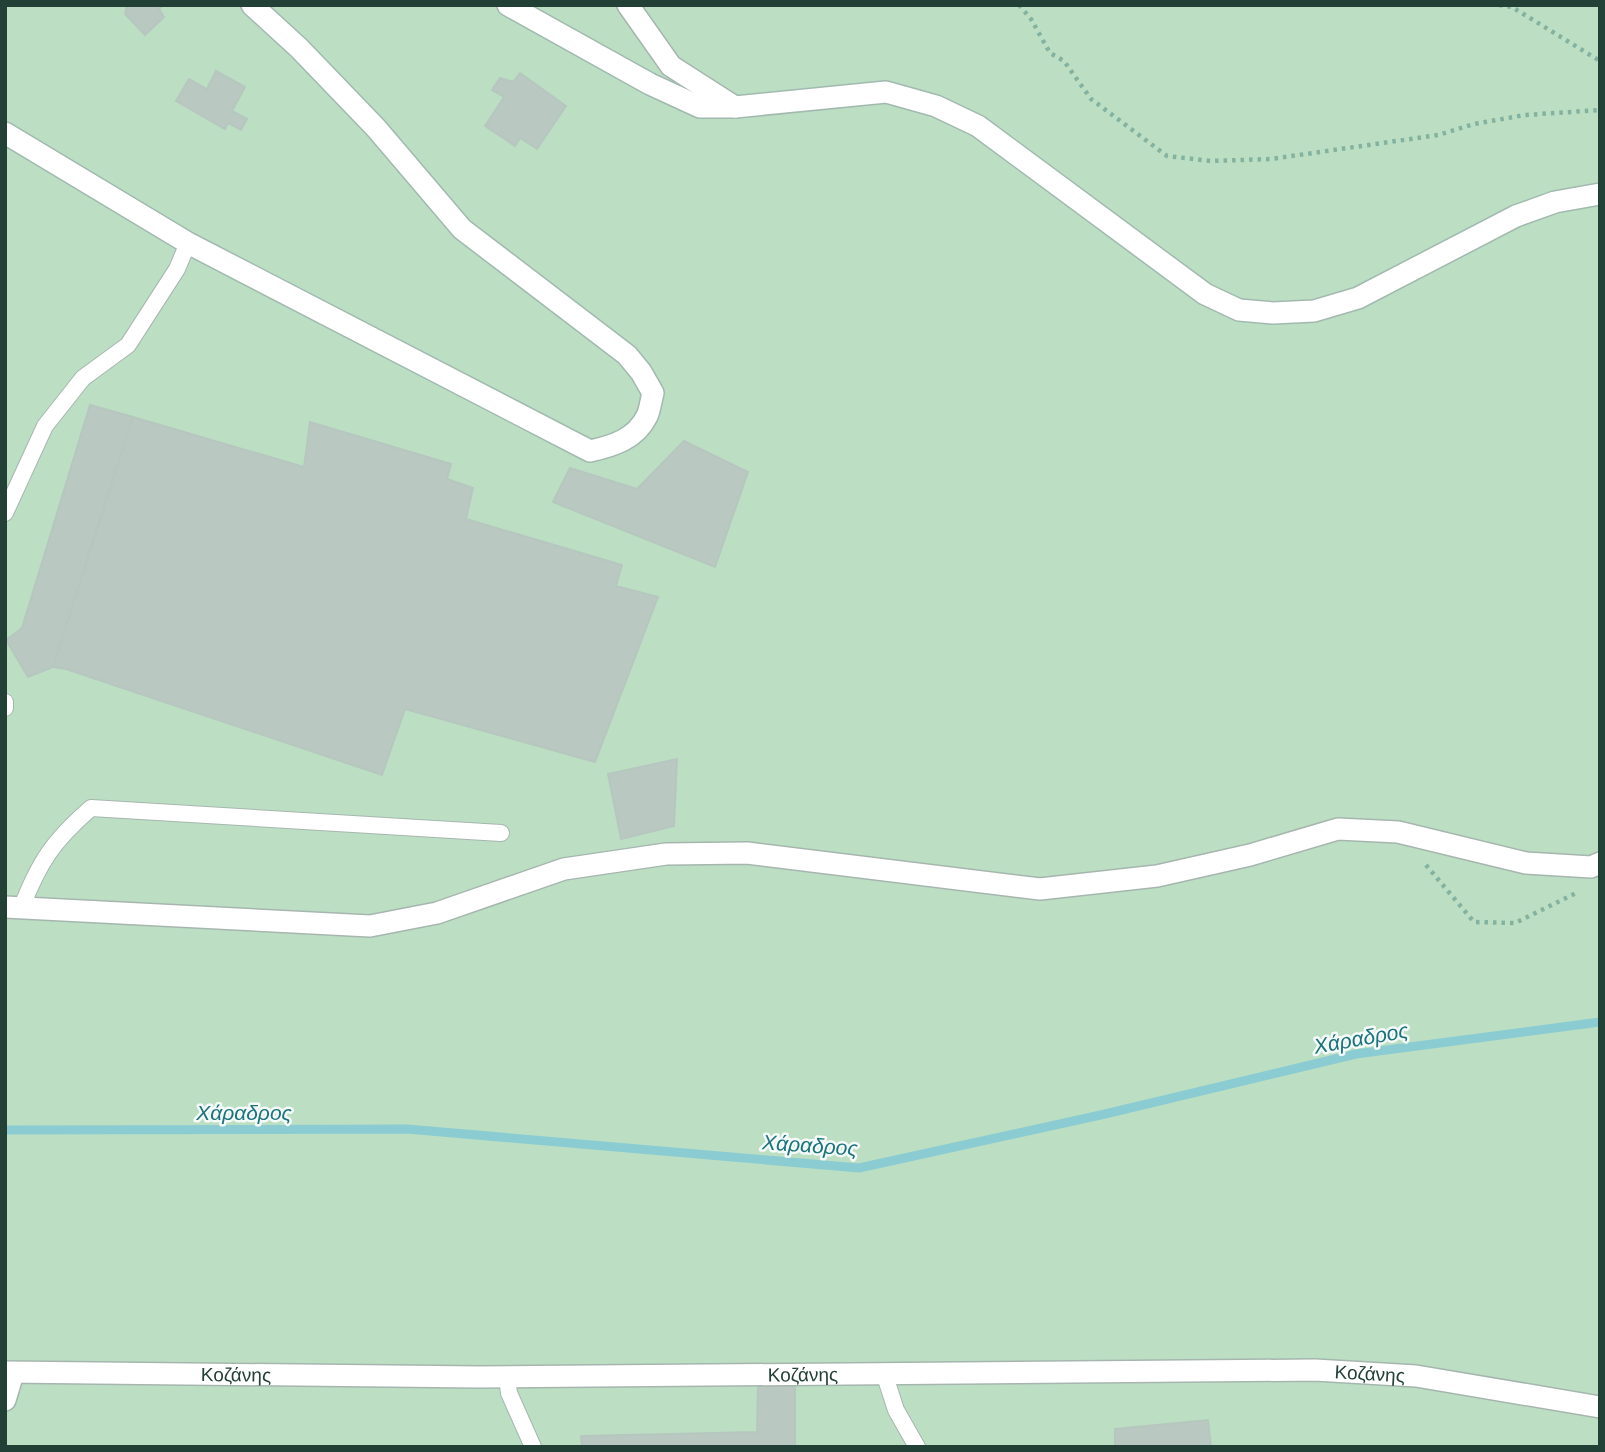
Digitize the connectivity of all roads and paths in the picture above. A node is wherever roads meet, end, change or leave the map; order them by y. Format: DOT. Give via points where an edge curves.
graph roads {
  1 [pos="252,5"];
  2 [pos="508,5"];
  3 [pos="628,5"];
  4 [pos="1019,5"];
  5 [pos="1499,5"];
  6 [pos="1600,61"];
  7 [pos="735,107"];
  8 [pos="1600,110"];
  9 [pos="5,133"];
  10 [pos="1599,194"];
  11 [pos="188,243"];
  12 [pos="5,513"];
  13 [pos="5,702"];
  14 [pos="5,708"];
  15 [pos="1398,832"];
  16 [pos="501,833"];
  17 [pos="1600,863"];
  18 [pos="1588,887"];
  19 [pos="13,908"];
  20 [pos="9,1373"];
  21 [pos="884,1373"];
  22 [pos="507,1377"];
  23 [pos="5,1399"];
  24 [pos="1600,1407"];
  25 [pos="533,1447"];
  26 [pos="917,1447"];
  1 -- 11 [label="street" via="376,128 462,229 627,355 653,393 648,416 616,446 590,451"];
  2 -- 7 [label="street" via="700,107"];
  3 -- 7 [label="street" via="671,66"];
  4 -- 8 [label="path" via="1050,53 1064,61 1091,99 1167,156 1211,162 1271,159 1438,135 1525,115"];
  5 -- 6 [label="path" via="1512,6"];
  7 -- 10 [label="street" via="886,92 936,106 978,126 1205,295 1239,310 1314,311 1358,298 1516,216 1555,202"];
  9 -- 11 [label="street"];
  11 -- 12 [label="lane" via="177,269 128,345 83,377 45,426"];
  13 -- 14 [label="lane"];
  15 -- 17 [label="street" via="1526,863 1591,867"];
  15 -- 18 [label="path" via="1474,922 1515,923"];
  15 -- 19 [label="street" via="1338,829 1157,876 1040,889 747,853 666,854 564,869 437,913 370,926"];
  16 -- 19 [label="lane" via="91,808 65,830"];
  20 -- 22 [label="street, Κοζάνης"];
  20 -- 23 [label="street"];
  21 -- 22 [label="street, Κοζάνης"];
  21 -- 24 [label="street, Κοζάνης" via="1315,1370 1416,1376"];
  21 -- 26 [label="lane" via="896,1410"];
  22 -- 25 [label="lane" via="509,1393"];
}
